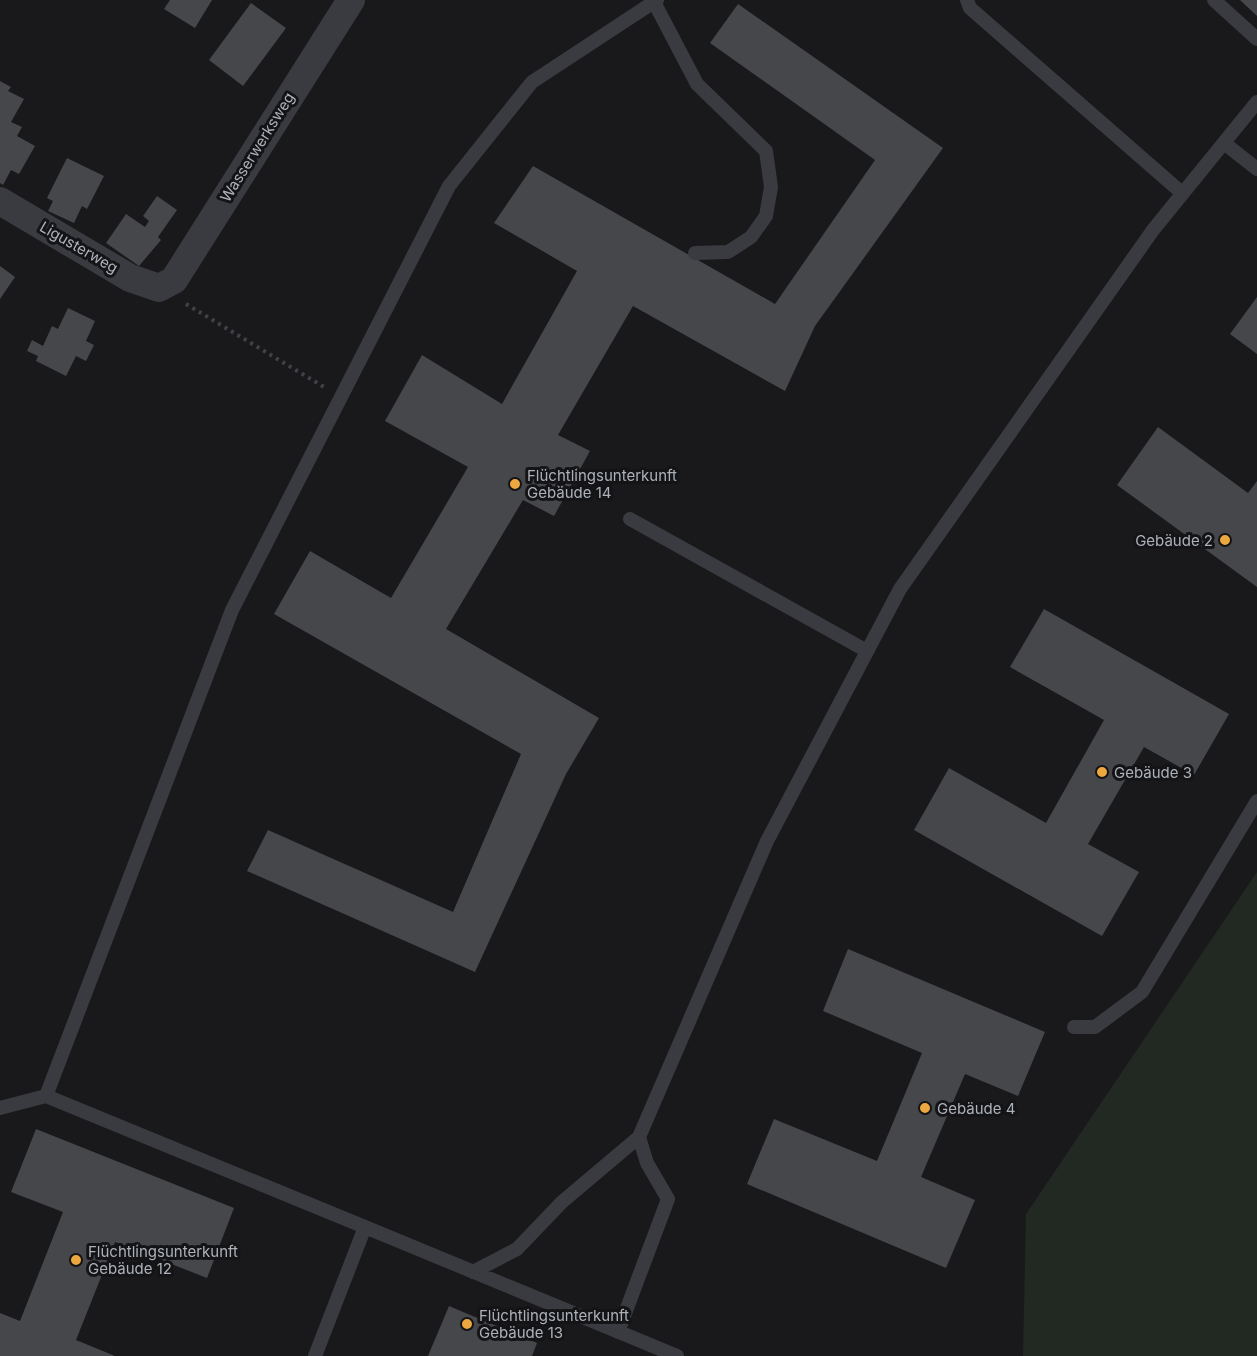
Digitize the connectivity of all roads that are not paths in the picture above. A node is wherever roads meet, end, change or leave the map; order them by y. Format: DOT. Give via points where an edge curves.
graph roads {
  1 [pos="968,0"];
  2 [pos="1214,0"];
  3 [pos="655,1"];
  4 [pos="338,5"];
  5 [pos="1257,39"];
  6 [pos="1257,102"];
  7 [pos="1224,143"];
  8 [pos="1257,169"];
  9 [pos="1182,193"];
  10 [pos="0,201"];
  11 [pos="695,253"];
  12 [pos="159,288"];
  13 [pos="630,519"];
  14 [pos="867,651"];
  15 [pos="1257,801"];
  16 [pos="1074,1027"];
  17 [pos="46,1096"];
  18 [pos="0,1108"];
  19 [pos="639,1137"];
  20 [pos="365,1227"];
  21 [pos="473,1272"];
  22 [pos="618,1332"];
  23 [pos="315,1356"];
  24 [pos="677,1356"];
  1 -- 9 [label="lane" via="970,8"];
  2 -- 5 [label="lane"];
  3 -- 11 [label="lane" via="697,84 766,151 771,187 766,216 751,237 728,252"];
  3 -- 17 [label="lane" via="532,82 449,186 232,610"];
  4 -- 12 [label="street, Wasserwerksweg" via="174,280"];
  6 -- 7 [label="lane"];
  7 -- 8 [label="lane"];
  7 -- 9 [label="lane"];
  9 -- 14 [label="lane" via="900,589"];
  10 -- 12 [label="street, Ligusterweg" via="130,278"];
  13 -- 14 [label="lane"];
  14 -- 19 [label="lane" via="767,841"];
  15 -- 16 [label="lane" via="1142,992 1095,1027"];
  17 -- 18 [label="lane"];
  17 -- 20 [label="lane"];
  19 -- 21 [label="lane" via="562,1202 517,1249"];
  19 -- 22 [label="lane" via="647,1163 668,1199"];
  20 -- 21 [label="lane"];
  20 -- 23 [label="lane"];
  21 -- 22 [label="lane"];
  22 -- 24 [label="lane"];
}
